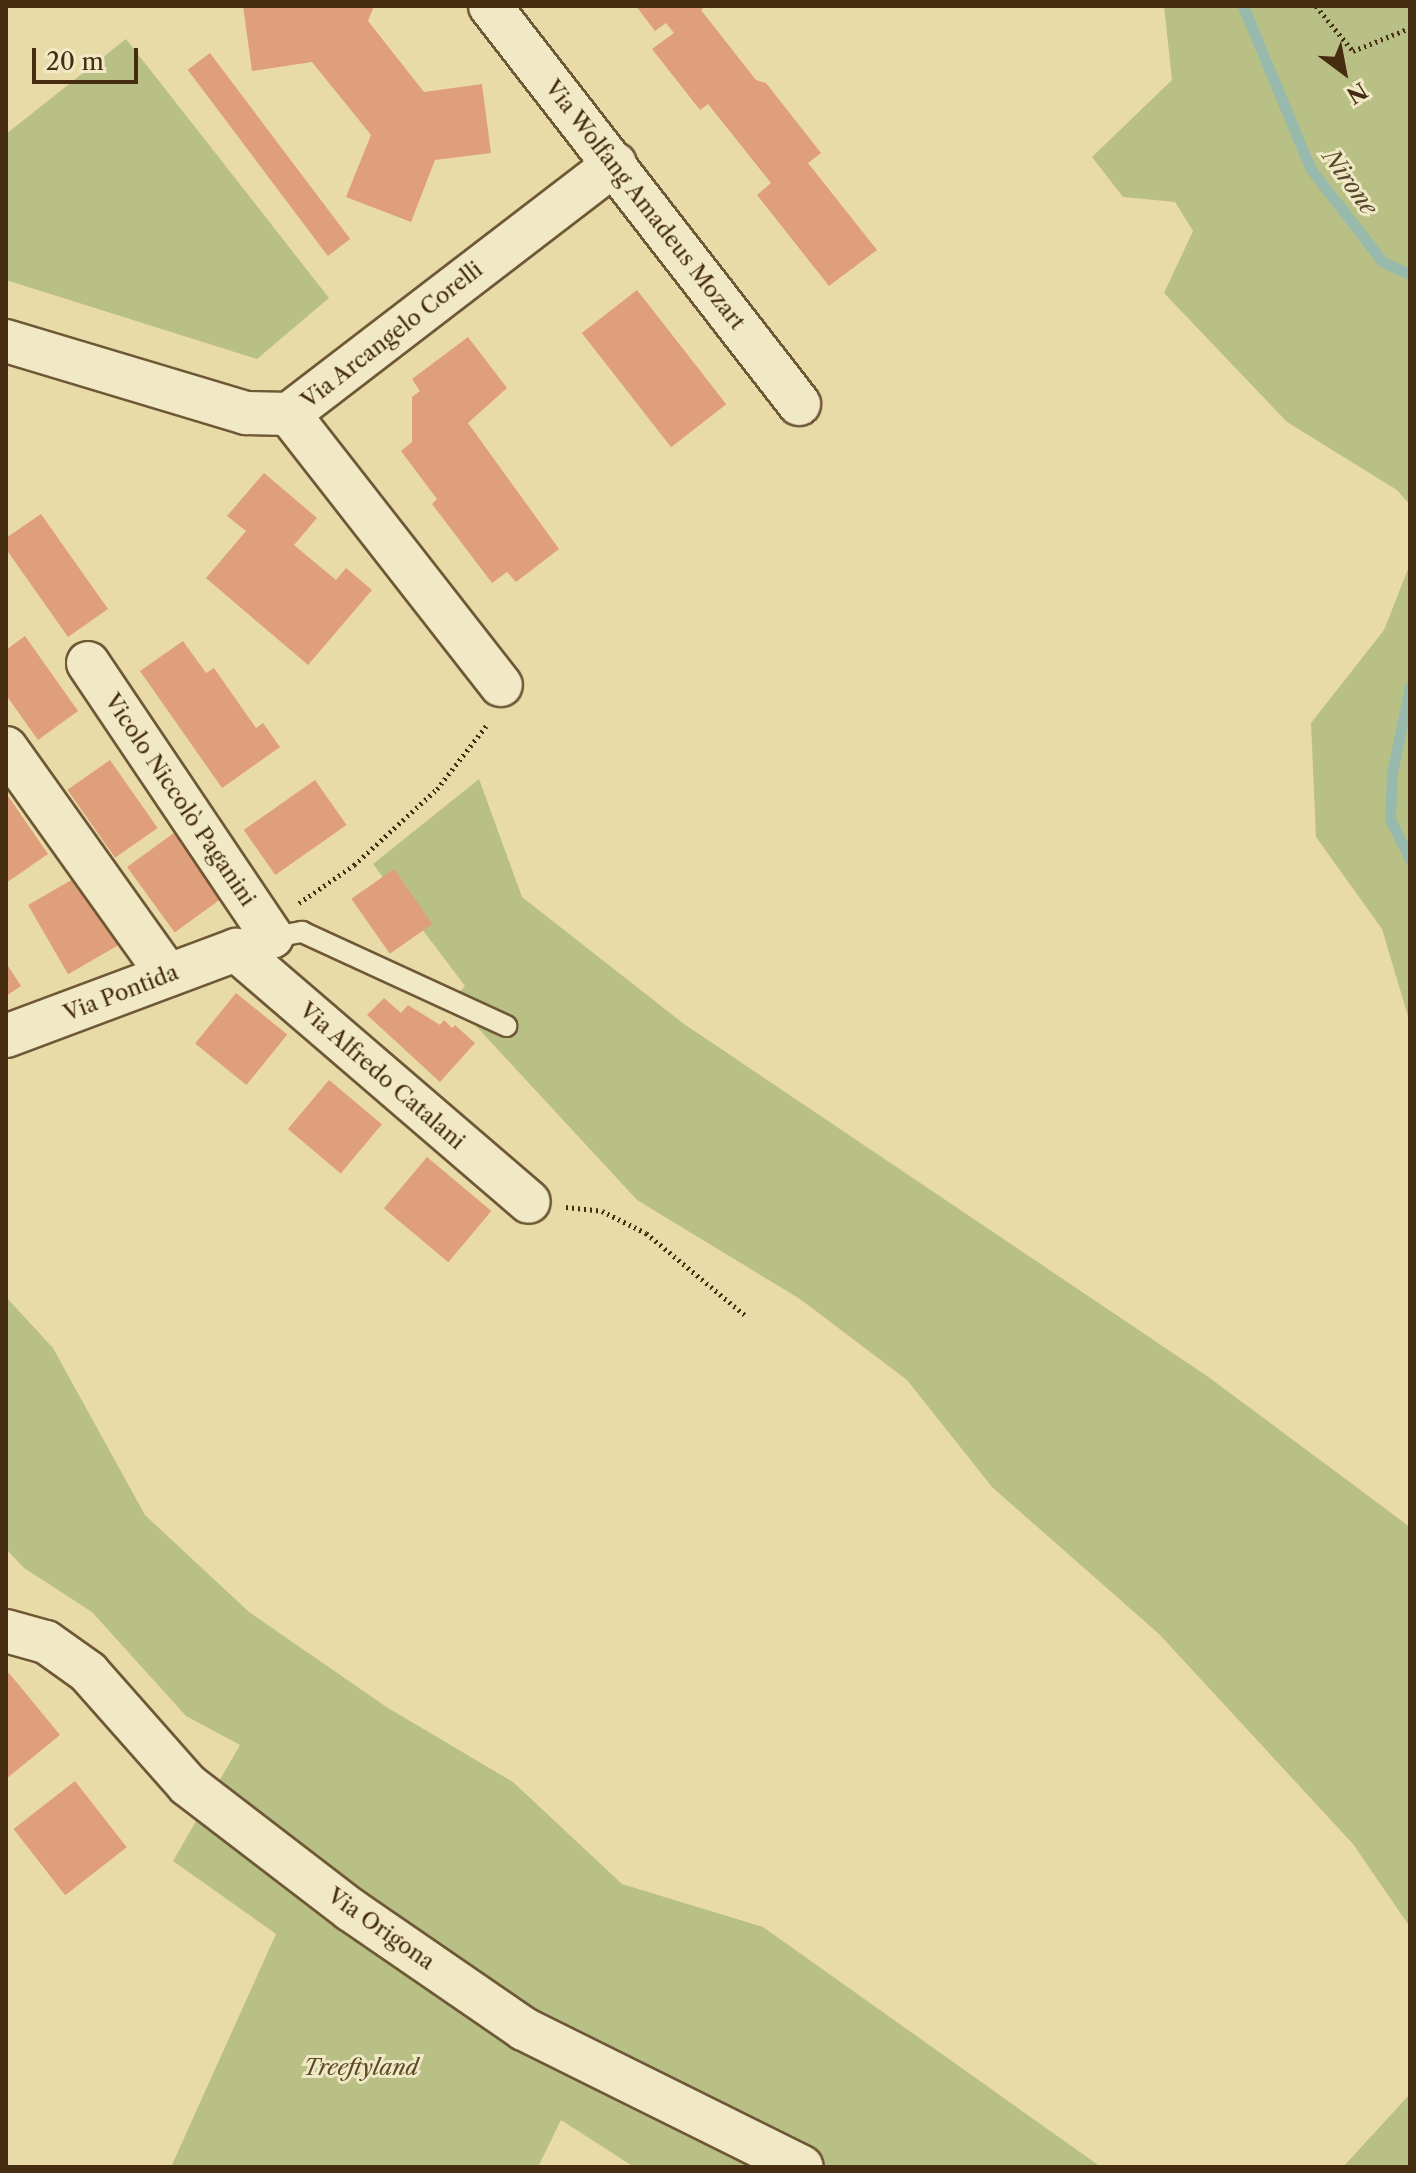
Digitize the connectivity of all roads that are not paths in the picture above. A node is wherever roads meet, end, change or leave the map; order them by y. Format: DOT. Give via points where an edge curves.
graph roads {
  1 [pos="490,6"];
  2 [pos="615,164"];
  3 [pos="6,341"];
  4 [pos="799,404"];
  5 [pos="289,414"];
  6 [pos="88,663"];
  7 [pos="501,685"];
  8 [pos="6,748"];
  9 [pos="258,938"];
  10 [pos="168,975"];
  11 [pos="506,1026"];
  12 [pos="6,1036"];
  13 [pos="529,1202"];
  14 [pos="6,1631"];
  15 [pos="802,2167"];
  1 -- 2 [label="street, Via Wolfang Amadeus Mozart"];
  2 -- 4 [label="street, Via Wolfang Amadeus Mozart"];
  2 -- 5 [label="street, Via Arcangelo Corelli"];
  3 -- 5 [label="street" via="246,413"];
  5 -- 7 [label="street, Via Arcangelo Corelli"];
  6 -- 9 [label="street, Vicolo Niccolò Paganini"];
  8 -- 10 [label="street"];
  9 -- 10 [label="street, Via Pontida"];
  9 -- 11 [label="lane" via="302,932"];
  9 -- 13 [label="street, Via Alfredo Catalani"];
  10 -- 12 [label="street, Via Pontida"];
  14 -- 15 [label="street, Via Origona" via="46,1642 88,1672 188,1785 351,1910 524,2029"];
}
